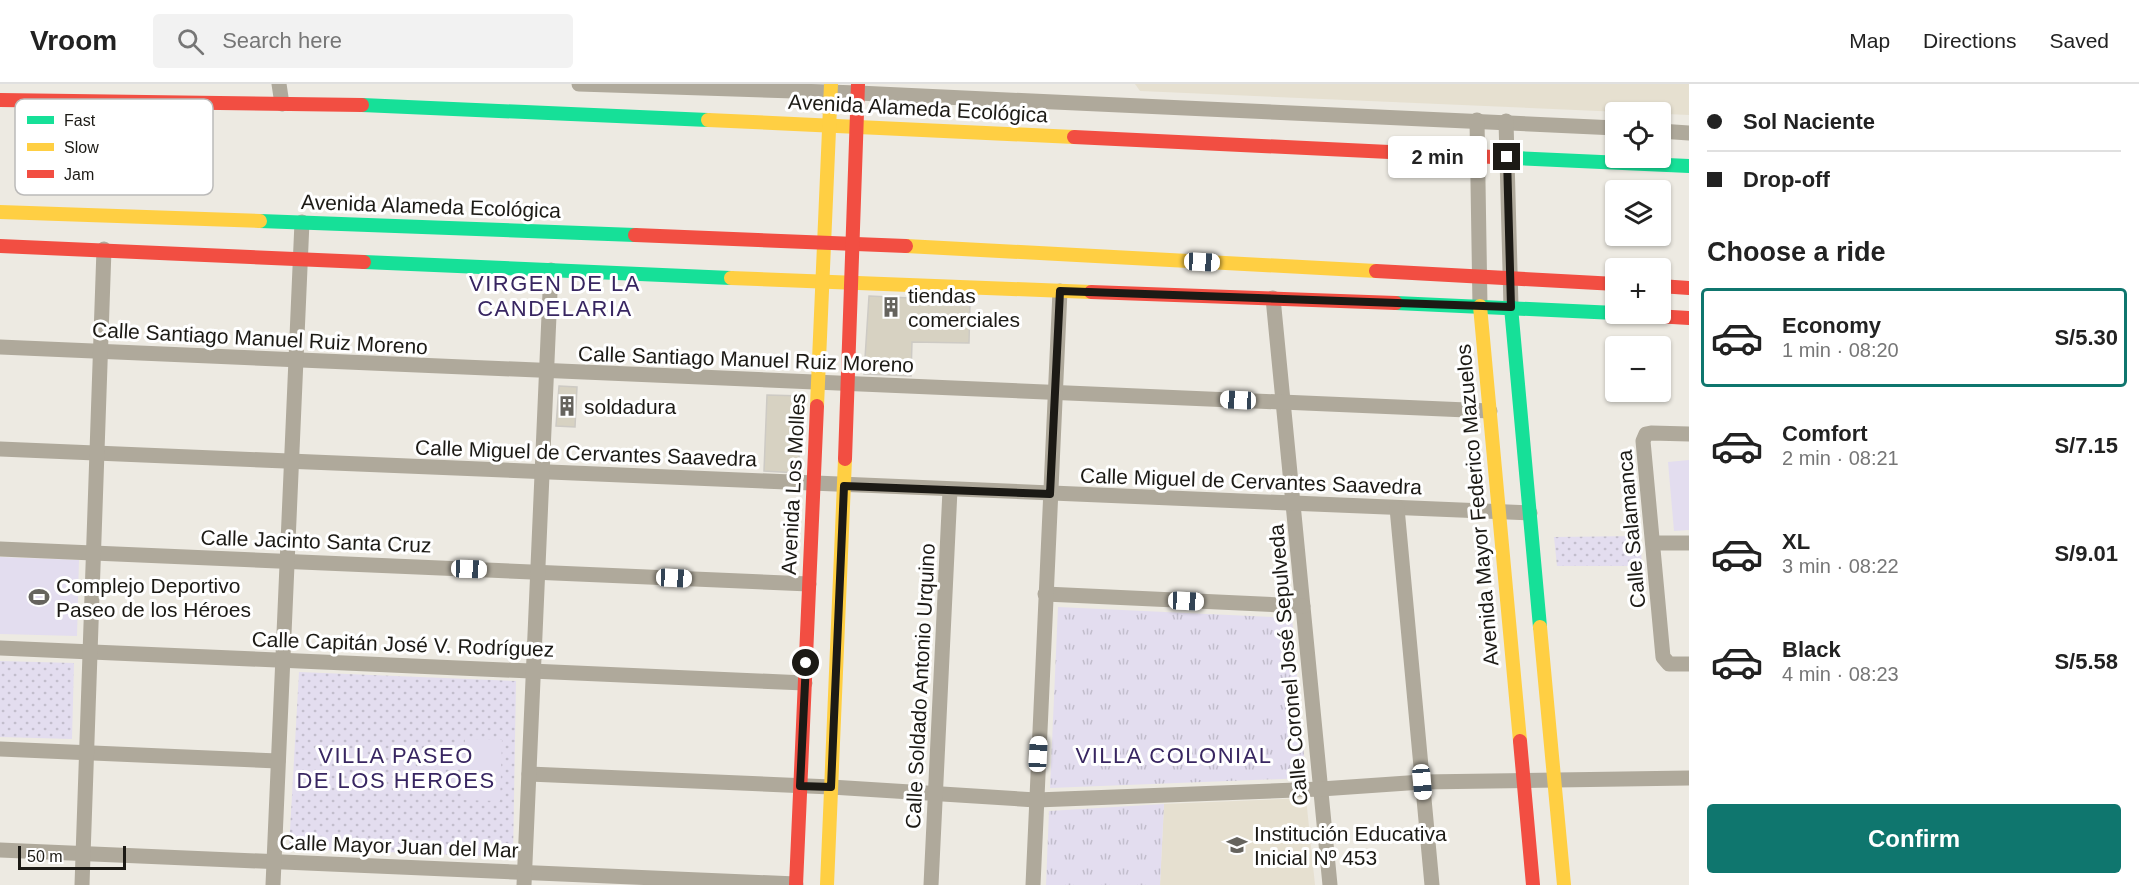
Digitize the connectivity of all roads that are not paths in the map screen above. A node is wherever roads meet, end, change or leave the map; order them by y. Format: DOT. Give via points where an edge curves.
graph roads {
  1 [pos="279,84"];
  2 [pos="579,84"];
  3 [pos="830,88"];
  4 [pos="858,88"];
  5 [pos="0,100"];
  6 [pos="15,100"];
  7 [pos="213,103"];
  8 [pos="282,104"];
  9 [pos="1477,120"];
  10 [pos="1506,122"];
  11 [pos="829,125"];
  12 [pos="857,126"];
  13 [pos="1605,127"];
  14 [pos="1671,132"];
  15 [pos="1689,133"];
  16 [pos="1478,156"];
  17 [pos="1507,157"];
  18 [pos="1689,166"];
  19 [pos="0,212"];
  20 [pos="302,222"];
  21 [pos="825,242"];
  22 [pos="854,245"];
  23 [pos="0,246"];
  24 [pos="104,249"];
  25 [pos="301,257"];
  26 [pos="551,270"];
  27 [pos="1479,277"];
  28 [pos="1510,278"];
  29 [pos="823,282"];
  30 [pos="853,283"];
  31 [pos="1605,283"];
  32 [pos="1671,287"];
  33 [pos="1689,288"];
  34 [pos="1060,291"];
  35 [pos="1273,298"];
  36 [pos="1480,306"];
  37 [pos="1511,307"];
  38 [pos="1605,312"];
  39 [pos="1671,317"];
  40 [pos="1689,318"];
  41 [pos="0,347"];
  42 [pos="101,352"];
  43 [pos="296,360"];
  44 [pos="546,371"];
  45 [pos="819,383"];
  46 [pos="849,384"];
  47 [pos="1055,393"];
  48 [pos="1284,402"];
  49 [pos="1490,411"];
  50 [pos="1689,434"];
  51 [pos="0,449"];
  52 [pos="99,453"];
  53 [pos="291,462"];
  54 [pos="542,473"];
  55 [pos="814,484"];
  56 [pos="844,486"];
  57 [pos="950,490"];
  58 [pos="1050,494"];
  59 [pos="1293,503"];
  60 [pos="1397,508"];
  61 [pos="1499,512"];
  62 [pos="1530,513"];
  63 [pos="1654,543"];
  64 [pos="1689,543"];
  65 [pos="0,549"];
  66 [pos="95,553"];
  67 [pos="287,561"];
  68 [pos="538,572"];
  69 [pos="809,584"];
  70 [pos="1045,594"];
  71 [pos="1303,606"];
  72 [pos="0,648"];
  73 [pos="92,652"];
  74 [pos="283,660"];
  75 [pos="1689,664"];
  76 [pos="533,671"];
  77 [pos="805,683"];
  78 [pos="0,749"];
  79 [pos="88,753"];
  80 [pos="278,761"];
  81 [pos="529,774"];
  82 [pos="1689,778"];
  83 [pos="1554,780"];
  84 [pos="1422,782"];
  85 [pos="1524,782"];
  86 [pos="800,786"];
  87 [pos="831,787"];
  88 [pos="1321,789"];
  89 [pos="935,794"];
  90 [pos="1036,800"];
  91 [pos="0,850"];
  92 [pos="83,854"];
  93 [pos="274,862"];
  94 [pos="524,879"];
  95 [pos="82,885"];
  96 [pos="273,885"];
  97 [pos="796,885"];
  98 [pos="827,885"];
  99 [pos="931,885"];
  100 [pos="1033,885"];
  101 [pos="1330,885"];
  102 [pos="1432,885"];
  103 [pos="1533,885"];
  104 [pos="1564,885"];
  1 -- 8 [label="street"];
  2 -- 3 [label="street, Avenida Alameda Ecológica"];
  3 -- 4 [label="street, Avenida Alameda Ecológica"];
  3 -- 11 [label="street, Avenida Los Molles"];
  4 -- 9 [label="street, Avenida Alameda Ecológica"];
  4 -- 12 [label="street"];
  5 -- 6 [label="street, Avenida Alameda Ecológica"];
  7 -- 8 [label="street, Avenida Alameda Ecológica"];
  8 -- 11 [label="street, Avenida Alameda Ecológica" via="413,106"];
  9 -- 10 [label="street, Avenida Alameda Ecológica"];
  9 -- 16 [label="street, Avenida Mayor Federico Mazuelos"];
  10 -- 13 [label="street, Avenida Alameda Ecológica"];
  10 -- 17 [label="street"];
  11 -- 12 [label="street, Avenida Alameda Ecológica"];
  11 -- 21 [label="street, Avenida Los Molles"];
  12 -- 16 [label="street, Avenida Alameda Ecológica"];
  12 -- 22 [label="street"];
  14 -- 15 [label="street"];
  16 -- 17 [label="street, Avenida Alameda Ecológica"];
  16 -- 27 [label="street, Avenida Mayor Federico Mazuelos"];
  17 -- 18 [label="street, Avenida Alameda Ecológica"];
  17 -- 28 [label="street"];
  19 -- 20 [label="street, Avenida Alameda Ecológica"];
  20 -- 21 [label="street, Avenida Alameda Ecológica"];
  20 -- 25 [label="street"];
  21 -- 22 [label="street, Avenida Alameda Ecológica"];
  21 -- 29 [label="street, Avenida Los Molles"];
  22 -- 27 [label="street, Avenida Alameda Ecológica"];
  22 -- 30 [label="street"];
  23 -- 24 [label="street"];
  24 -- 25 [label="street"];
  24 -- 42 [label="street"];
  25 -- 26 [label="street"];
  25 -- 43 [label="street"];
  26 -- 29 [label="street"];
  26 -- 44 [label="street"];
  27 -- 28 [label="street, Avenida Alameda Ecológica"];
  27 -- 36 [label="street, Avenida Mayor Federico Mazuelos"];
  28 -- 31 [label="street, Avenida Alameda Ecológica"];
  28 -- 37 [label="street"];
  29 -- 30 [label="street"];
  29 -- 45 [label="street, Avenida Los Molles"];
  30 -- 34 [label="street"];
  30 -- 46 [label="street"];
  32 -- 33 [label="street"];
  34 -- 35 [label="street"];
  34 -- 47 [label="street"];
  35 -- 36 [label="street"];
  35 -- 48 [label="street, Calle Coronel José Sepulveda"];
  36 -- 37 [label="street"];
  36 -- 49 [label="street, Avenida Mayor Federico Mazuelos"];
  37 -- 38 [label="street"];
  37 -- 62 [label="street"];
  39 -- 40 [label="street"];
  41 -- 42 [label="street, Calle Santiago Manuel Ruiz Moreno"];
  42 -- 43 [label="street, Calle Santiago Manuel Ruiz Moreno"];
  42 -- 52 [label="street"];
  43 -- 44 [label="street, Calle Santiago Manuel Ruiz Moreno"];
  43 -- 53 [label="street"];
  44 -- 45 [label="street, Calle Santiago Manuel Ruiz Moreno"];
  44 -- 54 [label="street"];
  45 -- 46 [label="street, Calle Santiago Manuel Ruiz Moreno"];
  45 -- 55 [label="street, Avenida Los Molles"];
  46 -- 47 [label="street, Calle Santiago Manuel Ruiz Moreno"];
  46 -- 56 [label="street"];
  47 -- 48 [label="street, Calle Santiago Manuel Ruiz Moreno"];
  47 -- 58 [label="street"];
  48 -- 49 [label="street, Calle Santiago Manuel Ruiz Moreno"];
  48 -- 59 [label="street, Calle Coronel José Sepulveda"];
  49 -- 61 [label="street, Avenida Mayor Federico Mazuelos"];
  50 -- 63 [label="street, Calle Salamanca" via="1657,432 1644,436"];
  51 -- 52 [label="street, Calle Miguel de Cervantes Saavedra"];
  52 -- 53 [label="street, Calle Miguel de Cervantes Saavedra"];
  52 -- 66 [label="street"];
  53 -- 54 [label="street, Calle Miguel de Cervantes Saavedra"];
  53 -- 67 [label="street"];
  54 -- 55 [label="street, Calle Miguel de Cervantes Saavedra"];
  54 -- 68 [label="street"];
  55 -- 56 [label="street, Calle Miguel de Cervantes Saavedra"];
  55 -- 69 [label="street, Avenida Los Molles"];
  56 -- 57 [label="street, Calle Miguel de Cervantes Saavedra"];
  56 -- 87 [label="street"];
  57 -- 58 [label="street, Calle Miguel de Cervantes Saavedra"];
  57 -- 89 [label="street, Calle Soldado Antonio Urquino"];
  58 -- 59 [label="street, Calle Miguel de Cervantes Saavedra"];
  58 -- 70 [label="street"];
  59 -- 60 [label="street, Calle Miguel de Cervantes Saavedra"];
  59 -- 71 [label="street, Calle Coronel José Sepulveda"];
  60 -- 61 [label="street, Calle Miguel de Cervantes Saavedra"];
  60 -- 84 [label="street"];
  61 -- 62 [label="street, Calle Miguel de Cervantes Saavedra"];
  61 -- 85 [label="street, Avenida Mayor Federico Mazuelos"];
  62 -- 83 [label="street"];
  63 -- 64 [label="street"];
  63 -- 75 [label="street, Calle Salamanca" via="1666,663"];
  65 -- 66 [label="street, Calle Jacinto Santa Cruz"];
  66 -- 67 [label="street, Calle Jacinto Santa Cruz"];
  66 -- 73 [label="street"];
  67 -- 68 [label="street, Calle Jacinto Santa Cruz"];
  67 -- 74 [label="street"];
  68 -- 69 [label="street, Calle Jacinto Santa Cruz"];
  68 -- 76 [label="street"];
  69 -- 77 [label="street, Avenida Los Molles"];
  70 -- 71 [label="street"];
  70 -- 90 [label="street"];
  71 -- 88 [label="street, Calle Coronel José Sepulveda"];
  72 -- 73 [label="street, Calle Capitán José V. Rodríguez"];
  73 -- 74 [label="street, Calle Capitán José V. Rodríguez"];
  73 -- 79 [label="street"];
  74 -- 76 [label="street, Calle Capitán José V. Rodríguez"];
  74 -- 80 [label="street"];
  76 -- 77 [label="street, Calle Capitán José V. Rodríguez"];
  76 -- 81 [label="street"];
  77 -- 86 [label="street, Avenida Los Molles"];
  78 -- 79 [label="street"];
  79 -- 80 [label="street"];
  79 -- 92 [label="street"];
  80 -- 93 [label="street"];
  81 -- 86 [label="street"];
  81 -- 94 [label="street"];
  82 -- 83 [label="street"];
  83 -- 85 [label="street"];
  83 -- 104 [label="street"];
  84 -- 85 [label="street"];
  84 -- 88 [label="street"];
  84 -- 102 [label="street"];
  85 -- 103 [label="street, Avenida Mayor Federico Mazuelos"];
  86 -- 87 [label="street"];
  86 -- 97 [label="street, Avenida Los Molles"];
  87 -- 89 [label="street"];
  87 -- 98 [label="street"];
  88 -- 90 [label="street"];
  88 -- 101 [label="street, Calle Coronel José Sepulveda"];
  89 -- 90 [label="street"];
  89 -- 99 [label="street, Calle Soldado Antonio Urquino"];
  90 -- 100 [label="street"];
  91 -- 92 [label="street, Calle Mayor Juan del Mar"];
  92 -- 93 [label="street, Calle Mayor Juan del Mar"];
  92 -- 95 [label="street"];
  93 -- 94 [label="street, Calle Mayor Juan del Mar"];
  93 -- 96 [label="street"];
  94 -- 97 [label="street, Calle Mayor Juan del Mar"];
}
